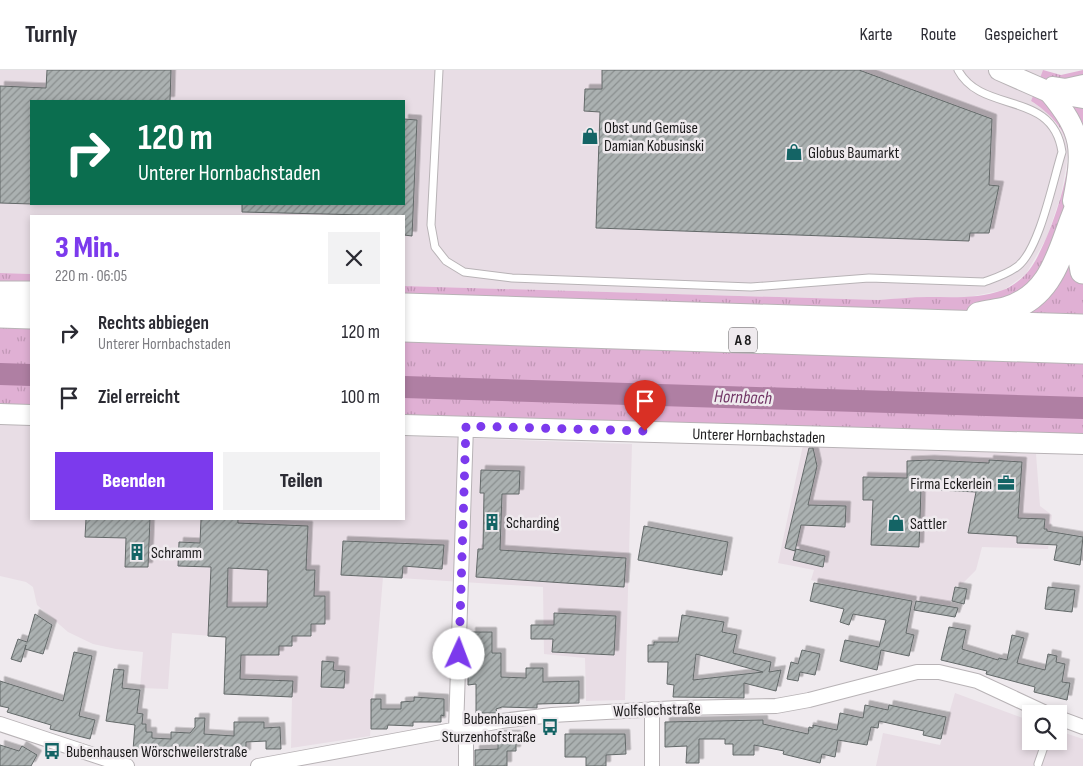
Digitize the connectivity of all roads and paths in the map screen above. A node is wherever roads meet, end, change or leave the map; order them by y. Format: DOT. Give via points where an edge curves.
graph roads {
  1 [pos="438,70"];
  2 [pos="958,70"];
  3 [pos="998,70"];
  4 [pos="1083,82"];
  5 [pos="1036,86"];
  6 [pos="1083,91"];
  7 [pos="1083,98"];
  8 [pos="1078,208"];
  9 [pos="1083,271"];
  10 [pos="0,294"];
  11 [pos="30,294"];
  12 [pos="405,306"];
  13 [pos="0,315"];
  14 [pos="30,316"];
  15 [pos="942,322"];
  16 [pos="1083,327"];
  17 [pos="405,329"];
  18 [pos="1083,351"];
  19 [pos="0,414"];
  20 [pos="30,415"];
  21 [pos="405,425"];
  22 [pos="466,426"];
  23 [pos="1083,444"];
  24 [pos="1029,705"];
  25 [pos="652,709"];
  26 [pos="1067,721"];
  27 [pos="0,724"];
  28 [pos="1083,727"];
  29 [pos="461,729"];
  30 [pos="1043,750"];
  31 [pos="1038,764"];
  32 [pos="127,766"];
  33 [pos="258,766"];
  34 [pos="466,766"];
  35 [pos="652,766"];
  1 -- 2 [label="lane" via="431,225 435,247 446,261 464,272 512,278 751,287 869,278 984,282 1019,266 1033,244 1062,152 1060,141 1048,120 1037,112 974,88"];
  3 -- 5 [label="street"];
  4 -- 5 [label="street"];
  5 -- 6 [label="street" via="1070,93"];
  5 -- 7 [label="street"];
  5 -- 8 [label="street" via="1076,124 1082,146"];
  8 -- 9 [label="highway"];
  8 -- 15 [label="highway" via="1057,266 1029,297 1007,309"];
  10 -- 11 [label="highway"];
  12 -- 15 [label="highway, A 8"];
  13 -- 14 [label="highway"];
  15 -- 16 [label="highway, A 8"];
  17 -- 18 [label="highway, A 8"];
  19 -- 20 [label="street"];
  21 -- 22 [label="street, Unterer Hornbachstaden"];
  22 -- 23 [label="street, Unterer Hornbachstaden"];
  22 -- 29 [label="street"];
  24 -- 25 [label="street, Wolfslochstraße" via="977,681 917,672 776,706"];
  25 -- 29 [label="street, Wolfslochstraße" via="552,714"];
  25 -- 35 [label="street"];
  26 -- 28 [label="street"];
  27 -- 32 [label="street"];
  29 -- 33 [label="street, Wolfslochstraße"];
  29 -- 34 [label="street"];
  30 -- 31 [label="lane"];
}
